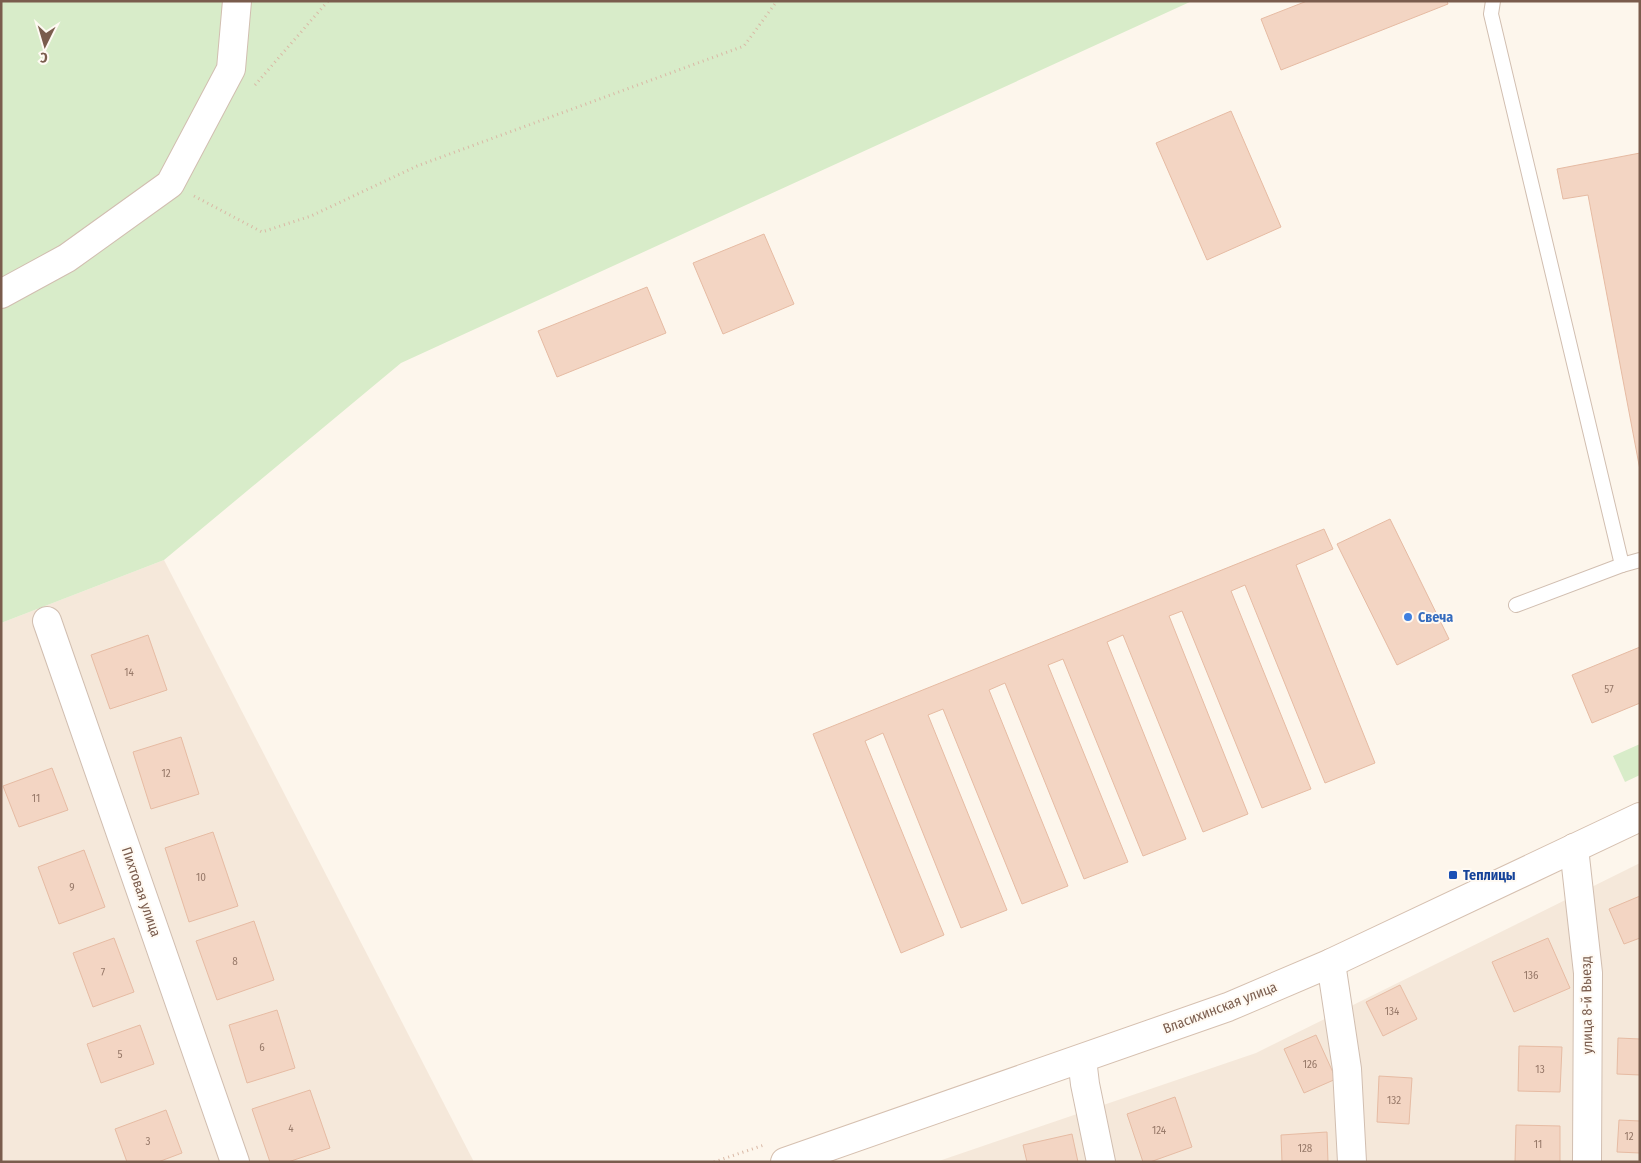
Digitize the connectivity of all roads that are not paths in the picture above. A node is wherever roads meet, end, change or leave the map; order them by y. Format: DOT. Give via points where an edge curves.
graph roads {
  1 [pos="237,1"];
  2 [pos="1493,1"];
  3 [pos="1,294"];
  4 [pos="1640,560"];
  5 [pos="1622,565"];
  6 [pos="1516,605"];
  7 [pos="47,621"];
  8 [pos="1640,818"];
  9 [pos="1574,848"];
  10 [pos="1331,963"];
  11 [pos="1082,1059"];
  12 [pos="236,1162"];
  13 [pos="785,1162"];
  14 [pos="1101,1162"];
  15 [pos="1352,1162"];
  16 [pos="1587,1162"];
  1 -- 3 [label="street" via="231,69 170,184 67,258"];
  2 -- 5 [label="lane" via="1490,14"];
  4 -- 5 [label="lane"];
  5 -- 6 [label="lane"];
  7 -- 12 [label="street, Пихтовая улица"];
  8 -- 9 [label="street, Власихинская улица"];
  9 -- 10 [label="street, Власихинская улица"];
  9 -- 16 [label="street, улица 8-й Выезд" via="1588,974"];
  10 -- 11 [label="street, Власихинская улица" via="1228,1007"];
  10 -- 15 [label="street" via="1347,1069"];
  11 -- 13 [label="street, Власихинская улица"];
  11 -- 14 [label="street"];
}
